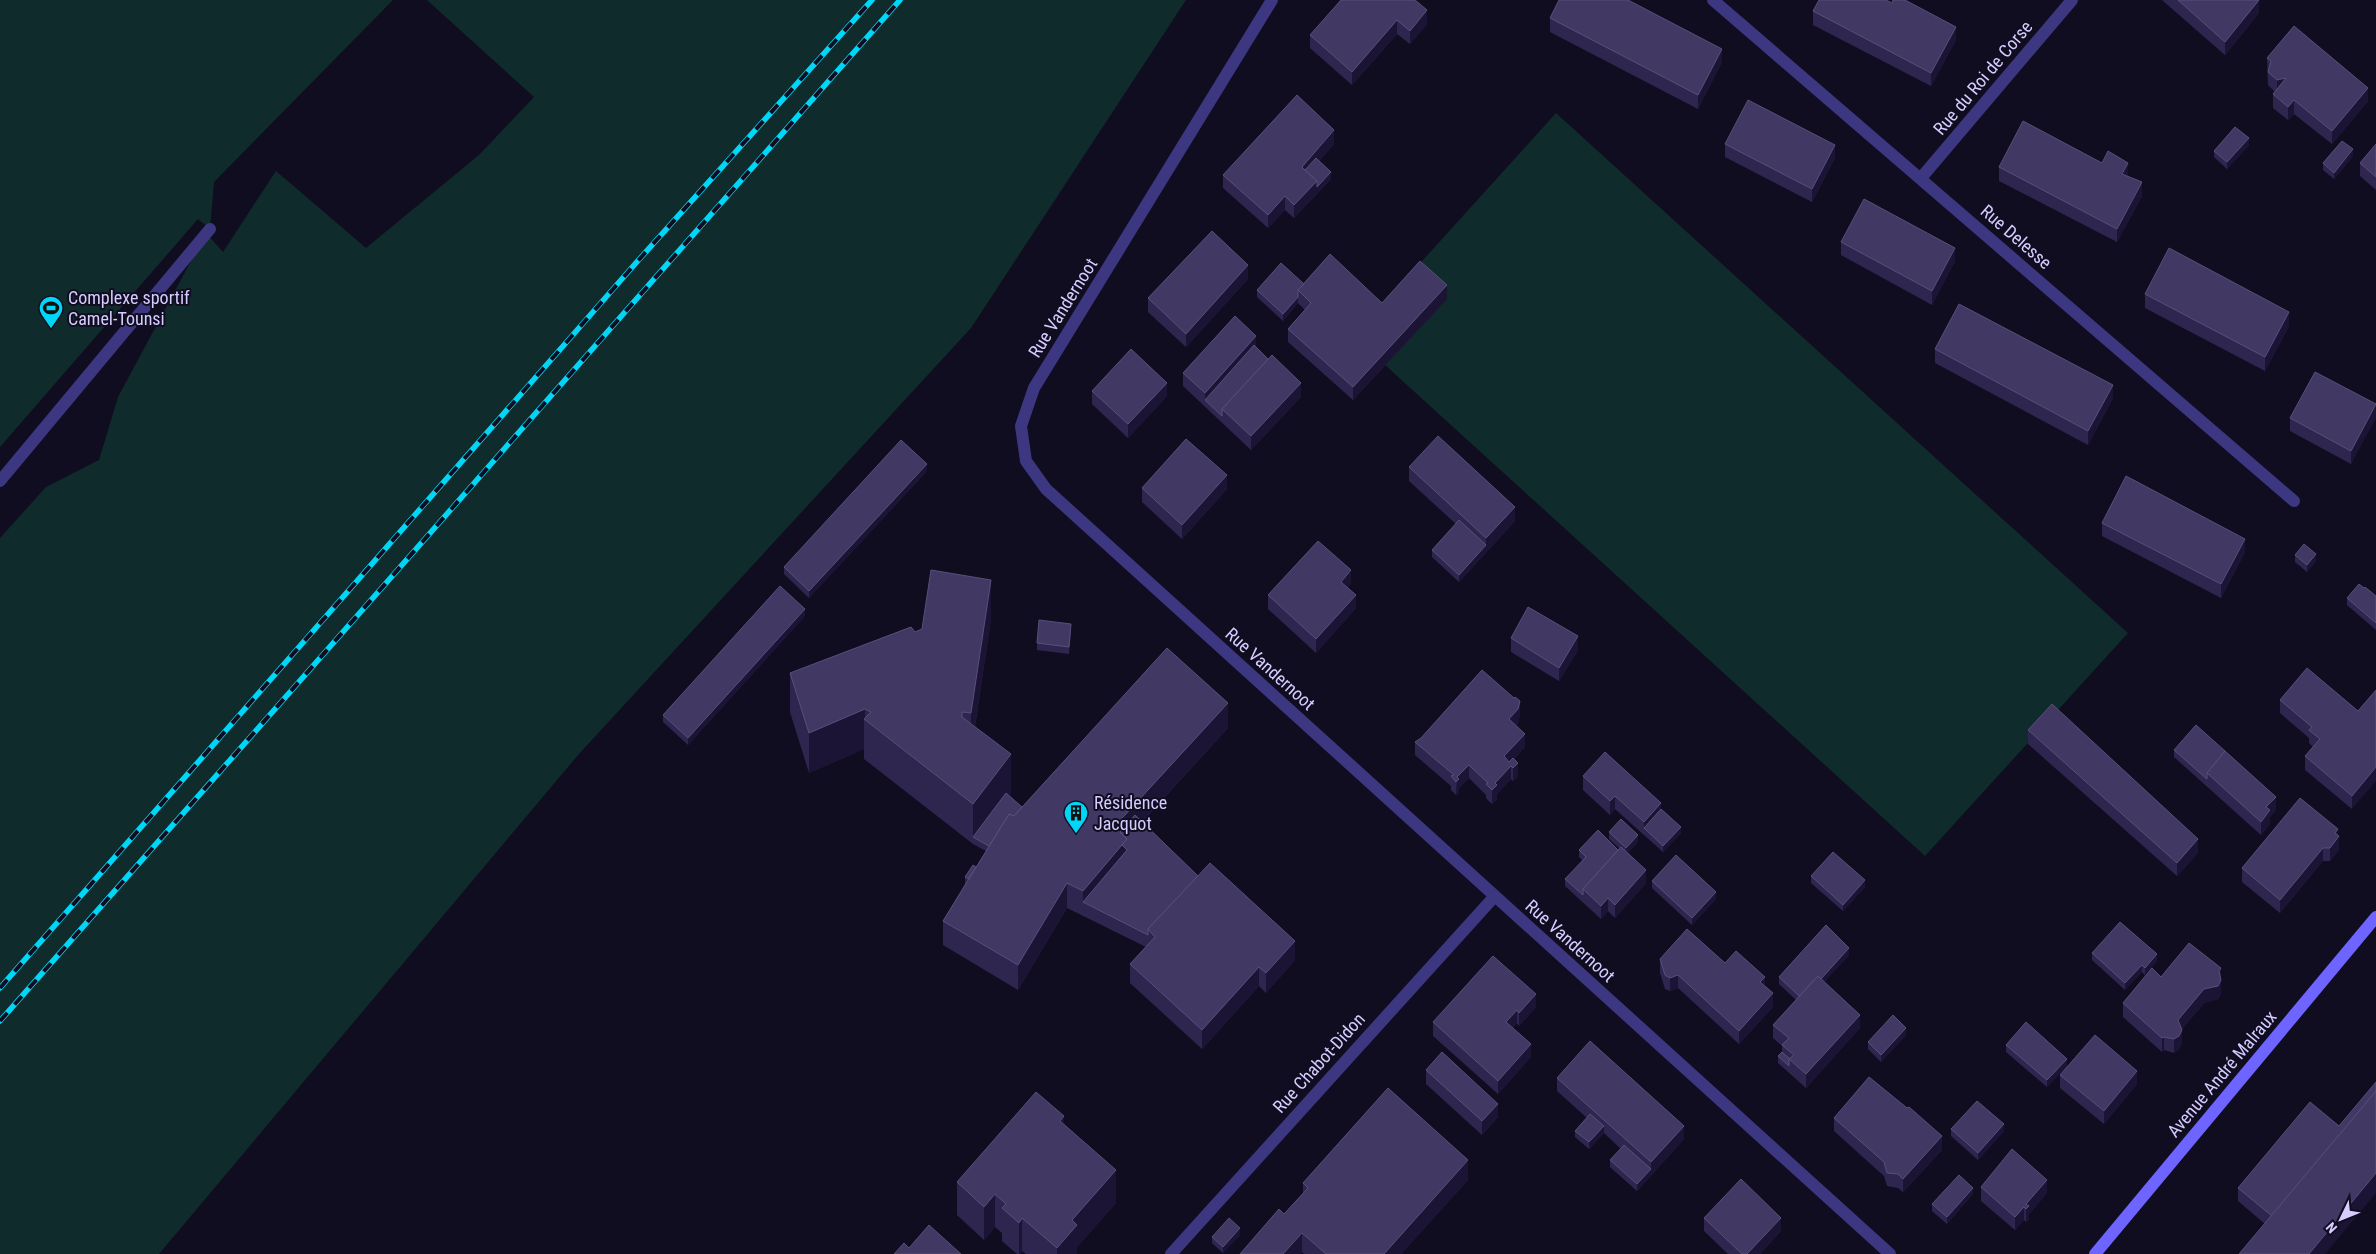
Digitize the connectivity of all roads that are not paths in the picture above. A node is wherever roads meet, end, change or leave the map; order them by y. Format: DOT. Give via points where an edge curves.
graph roads {
  1 [pos="1272,0"];
  2 [pos="1713,0"];
  3 [pos="2072,0"];
  4 [pos="1921,178"];
  5 [pos="210,229"];
  6 [pos="0,481"];
  7 [pos="2294,501"];
  8 [pos="1494,897"];
  9 [pos="2376,918"];
  10 [pos="1171,1254"];
  11 [pos="1890,1254"];
  12 [pos="2095,1254"];
  1 -- 8 [label="street, Rue Vandernoot" via="1034,388 1021,426 1026,461 1046,489"];
  2 -- 4 [label="street, Rue Delesse"];
  3 -- 4 [label="street, Rue du Roi de Corse"];
  4 -- 7 [label="street, Rue Delesse"];
  5 -- 6 [label="street"];
  8 -- 10 [label="street, Rue Chabot-Didon"];
  8 -- 11 [label="street, Rue Vandernoot"];
  9 -- 12 [label="main road, Avenue André Malraux"];
}
